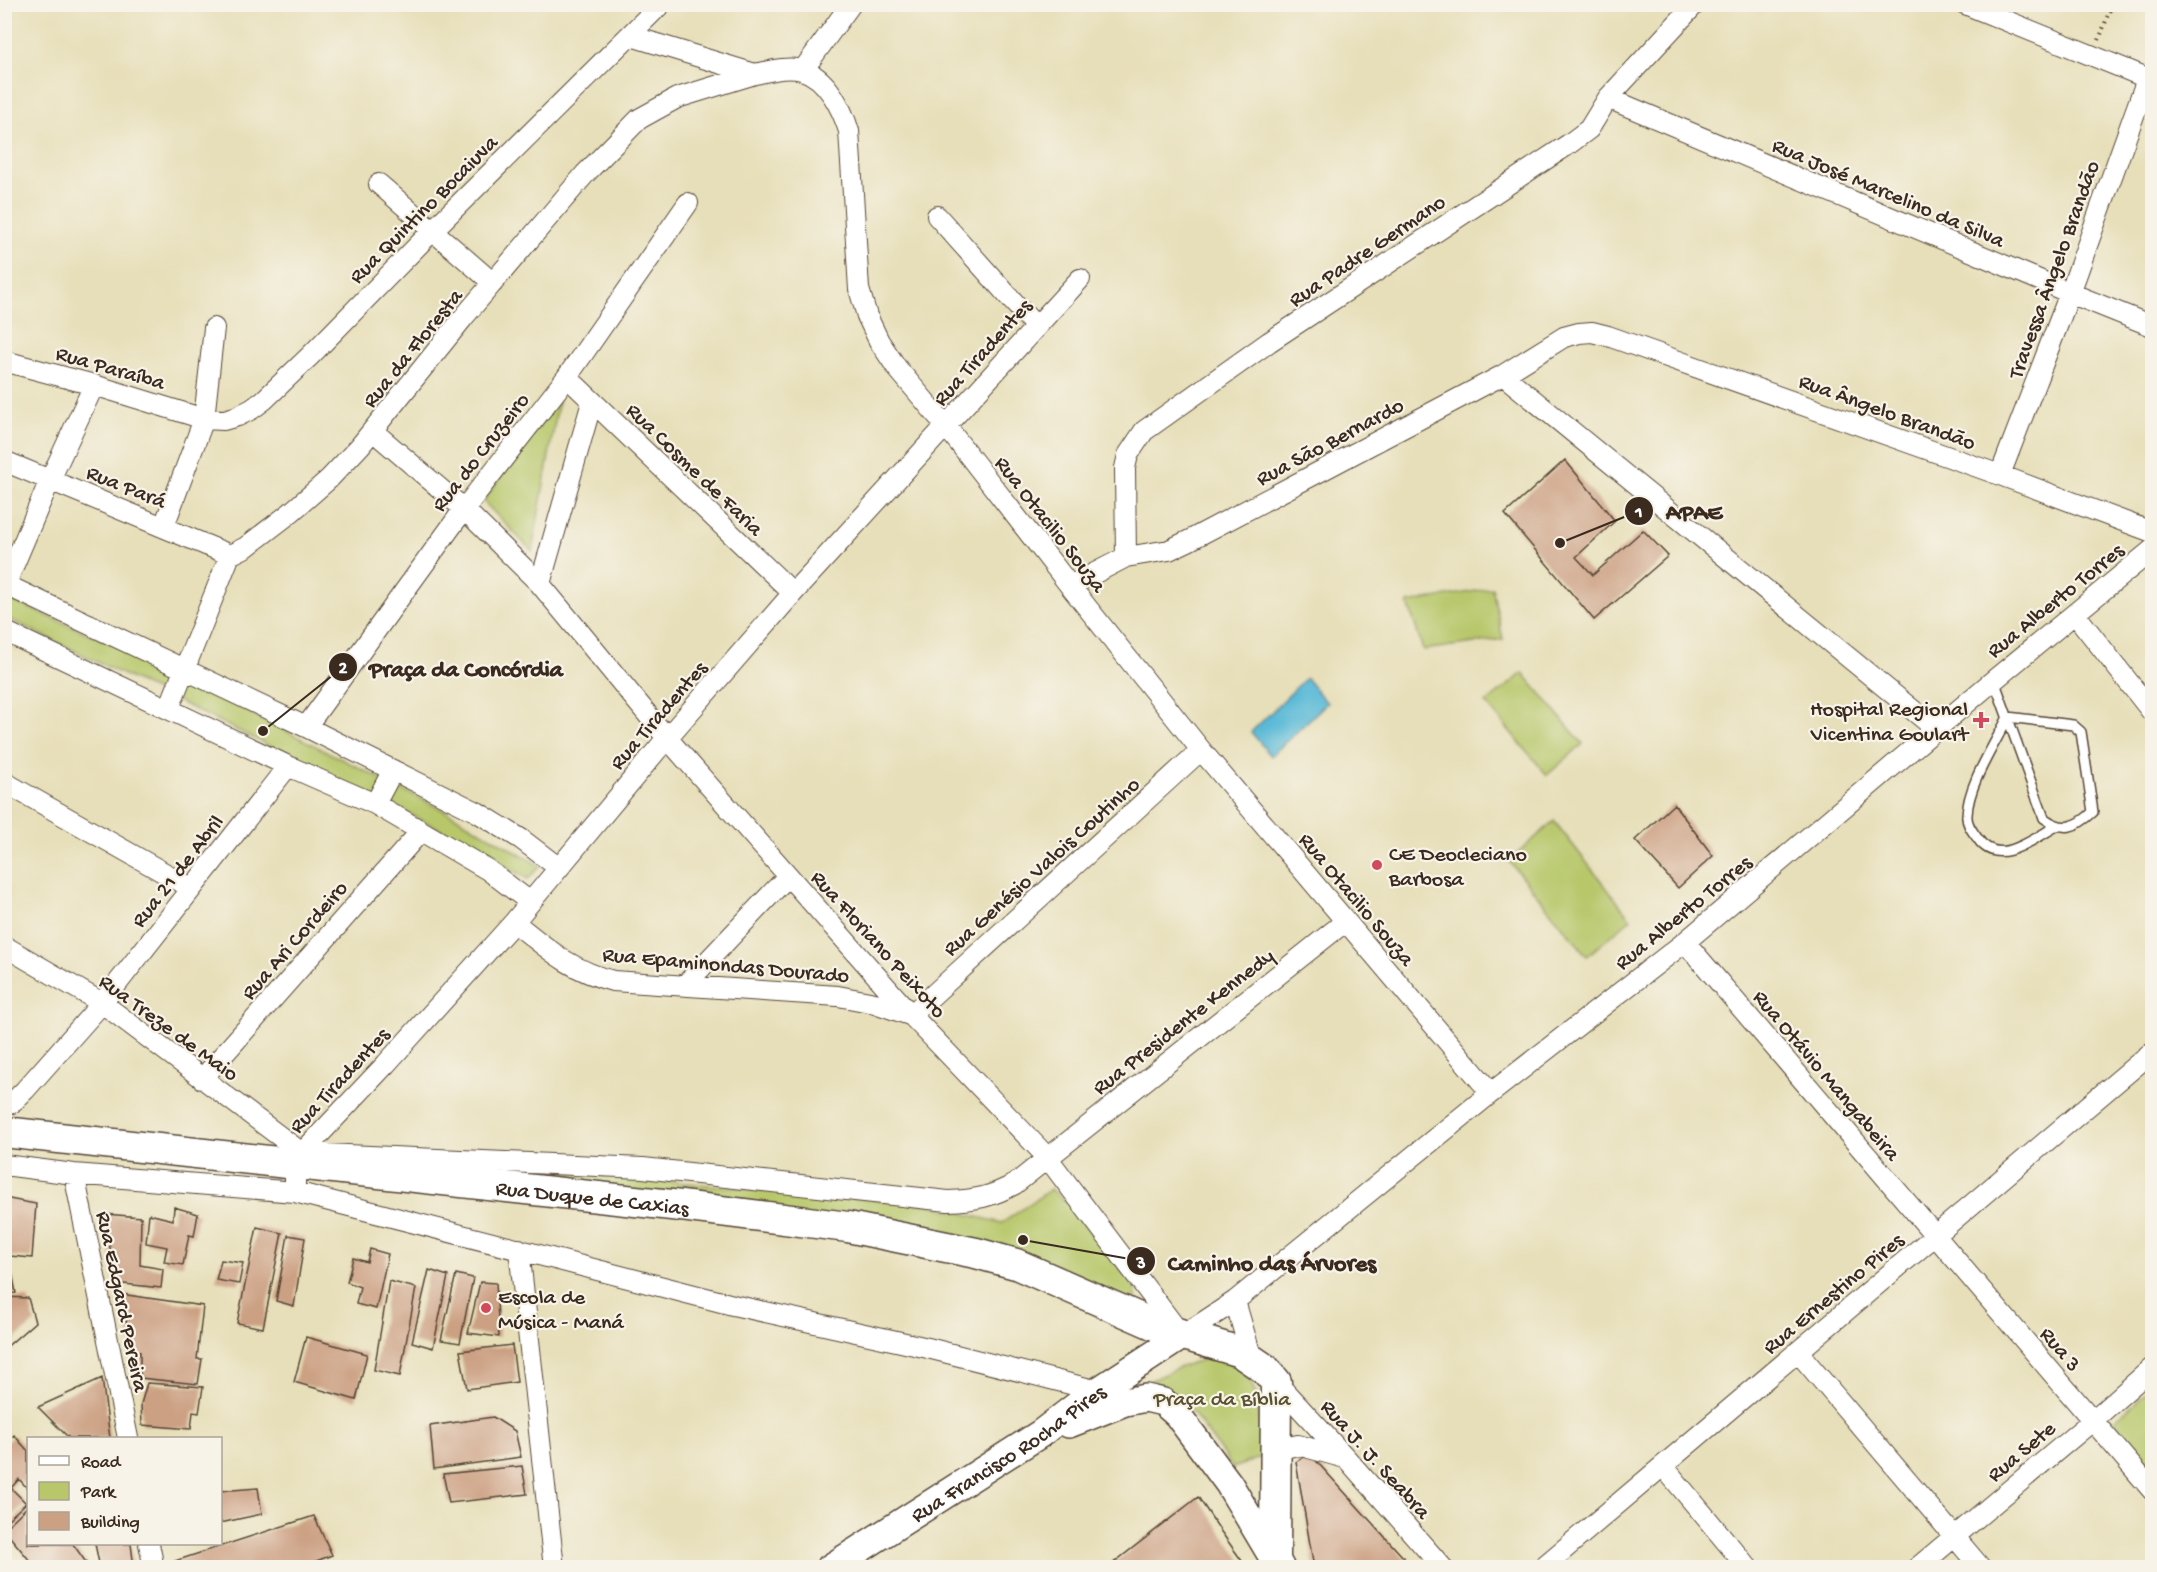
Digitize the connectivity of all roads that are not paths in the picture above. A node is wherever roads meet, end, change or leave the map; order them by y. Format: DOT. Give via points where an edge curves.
graph roads {
  1 [pos="661,4"];
  2 [pos="851,4"];
  3 [pos="1695,4"];
  4 [pos="1965,4"];
  5 [pos="631,36"];
  6 [pos="803,70"];
  7 [pos="755,74"];
  8 [pos="2150,79"];
  9 [pos="1608,98"];
  10 [pos="379,184"];
  11 [pos="688,203"];
  12 [pos="937,216"];
  13 [pos="432,231"];
  14 [pos="1080,279"];
  15 [pos="493,283"];
  16 [pos="2070,293"];
  17 [pos="2152,326"];
  18 [pos="1036,327"];
  19 [pos="214,328"];
  20 [pos="1608,336"];
  21 [pos="4,361"];
  22 [pos="1503,375"];
  23 [pos="567,376"];
  24 [pos="93,385"];
  25 [pos="592,402"];
  26 [pos="204,419"];
  27 [pos="946,426"];
  28 [pos="374,432"];
  29 [pos="4,461"];
  30 [pos="2000,475"];
  31 [pos="50,480"];
  32 [pos="464,509"];
  33 [pos="164,526"];
  34 [pos="2152,532"];
  35 [pos="2152,550"];
  36 [pos="230,555"];
  37 [pos="1126,557"];
  38 [pos="540,584"];
  39 [pos="5,586"];
  40 [pos="1070,586"];
  41 [pos="793,593"];
  42 [pos="2075,614"];
  43 [pos="4,631"];
  44 [pos="185,670"];
  45 [pos="1994,680"];
  46 [pos="169,708"];
  47 [pos="2152,712"];
  48 [pos="2008,717"];
  49 [pos="306,727"];
  50 [pos="1936,729"];
  51 [pos="667,738"];
  52 [pos="1201,750"];
  53 [pos="288,766"];
  54 [pos="393,770"];
  55 [pos="4,782"];
  56 [pos="375,804"];
  57 [pos="2055,826"];
  58 [pos="421,831"];
  59 [pos="559,868"];
  60 [pos="788,876"];
  61 [pos="191,888"];
  62 [pos="530,902"];
  63 [pos="1346,921"];
  64 [pos="514,922"];
  65 [pos="1685,942"];
  66 [pos="4,945"];
  67 [pos="685,985"];
  68 [pos="102,1003"];
  69 [pos="911,1015"];
  70 [pos="2152,1052"];
  71 [pos="202,1079"];
  72 [pos="1491,1093"];
  73 [pos="4,1105"];
  74 [pos="4,1132"];
  75 [pos="1047,1157"];
  76 [pos="4,1165"];
  77 [pos="298,1169"];
  78 [pos="74,1174"];
  79 [pos="1935,1236"];
  80 [pos="519,1249"];
  81 [pos="1235,1301"];
  82 [pos="1173,1332"];
  83 [pos="1798,1352"];
  84 [pos="1252,1359"];
  85 [pos="2152,1368"];
  86 [pos="1276,1382"];
  87 [pos="1098,1391"];
  88 [pos="2092,1421"];
  89 [pos="1040,1434"];
  90 [pos="128,1437"];
  91 [pos="1275,1450"];
  92 [pos="1347,1459"];
  93 [pos="1663,1466"];
  94 [pos="2152,1490"];
  95 [pos="1955,1537"];
  96 [pos="149,1545"];
  97 [pos="1277,1564"];
  98 [pos="154,1568"];
  99 [pos="554,1568"];
  100 [pos="830,1568"];
  101 [pos="1443,1568"];
  102 [pos="1542,1568"];
  103 [pos="1748,1568"];
  104 [pos="1917,1568"];
  105 [pos="1981,1568"];
  1 -- 5 [label="street, Rua Quintino Bocaiuva"];
  2 -- 6 [label="street"];
  3 -- 9 [label="street, Rua Padre Germano"];
  4 -- 8 [label="street"];
  5 -- 7 [label="street"];
  5 -- 13 [label="street, Rua Quintino Bocaiuva"];
  6 -- 7 [label="street" via="775,69"];
  6 -- 27 [label="street, Rua Otacilio Souza" via="835,99 849,131 859,289 867,316 897,368"];
  7 -- 15 [label="street, Rua da Floresta" via="677,98 639,119 585,174"];
  8 -- 16 [label="street, Travessa Ângelo Brandão"];
  9 -- 16 [label="street, Rua José Marcelino da Silva"];
  9 -- 37 [label="street, Rua Padre Germano" via="1589,129 1569,144 1278,336 1144,431 1128,455 1125,468"];
  10 -- 13 [label="street"];
  11 -- 23 [label="street, Rua do Cruzeiro"];
  12 -- 18 [label="street"];
  13 -- 15 [label="street"];
  13 -- 26 [label="street, Rua Quintino Bocaiuva" via="264,400 238,416"];
  14 -- 18 [label="street, Rua Tiradentes"];
  15 -- 28 [label="street, Rua da Floresta"];
  16 -- 17 [label="street, Rua José Marcelino da Silva"];
  16 -- 30 [label="street, Travessa Ângelo Brandão"];
  18 -- 27 [label="street, Rua Tiradentes"];
  19 -- 26 [label="street"];
  20 -- 22 [label="street, Rua São Bernardo" via="1592,332 1564,337"];
  20 -- 30 [label="street, Rua Ângelo Brandão"];
  21 -- 24 [label="street, Rua Paraíba"];
  22 -- 37 [label="street, Rua São Bernardo" via="1190,540 1169,550"];
  22 -- 50 [label="street"];
  23 -- 25 [label="street, Rua Cosme de Faria"];
  23 -- 32 [label="street, Rua do Cruzeiro"];
  24 -- 26 [label="street, Rua Paraíba"];
  24 -- 31 [label="street"];
  25 -- 38 [label="street"];
  25 -- 41 [label="street, Rua Cosme de Faria"];
  26 -- 33 [label="street"];
  27 -- 40 [label="street, Rua Otacilio Souza"];
  27 -- 41 [label="street, Rua Tiradentes"];
  28 -- 32 [label="street, Rua Floriano Peixoto"];
  28 -- 36 [label="street, Rua da Floresta" via="289,514"];
  29 -- 31 [label="street, Rua Pará"];
  30 -- 34 [label="street, Rua Ângelo Brandão"];
  31 -- 33 [label="street, Rua Pará"];
  31 -- 39 [label="street"];
  32 -- 38 [label="street, Rua Floriano Peixoto"];
  32 -- 49 [label="street, Rua do Cruzeiro"];
  33 -- 36 [label="street, Rua Pará"];
  35 -- 42 [label="street, Rua Alberto Torres"];
  36 -- 44 [label="street"];
  37 -- 40 [label="street, Rua São Bernardo"];
  38 -- 51 [label="street, Rua Floriano Peixoto"];
  39 -- 44 [label="street"];
  40 -- 52 [label="street, Rua Otacilio Souza"];
  41 -- 51 [label="street, Rua Tiradentes"];
  42 -- 45 [label="street, Rua Alberto Torres"];
  42 -- 47 [label="street"];
  43 -- 46 [label="street"];
  44 -- 46 [label="street"];
  44 -- 49 [label="street"];
  45 -- 48 [label="lane"];
  45 -- 50 [label="street, Rua Alberto Torres"];
  46 -- 53 [label="street"];
  48 -- 57 [label="lane" via="2044,818"];
  48 -- 57 [label="lane" via="2073,725 2081,732 2093,812 2067,827"];
  48 -- 57 [label="lane" via="1972,790 1968,825 1980,843 2003,853"];
  49 -- 54 [label="street"];
  50 -- 65 [label="street, Rua Alberto Torres"];
  51 -- 59 [label="street, Rua Tiradentes"];
  51 -- 60 [label="street, Rua Floriano Peixoto"];
  52 -- 63 [label="street, Rua Otacilio Souza"];
  52 -- 69 [label="street, Rua Genésio Valois Coutinho"];
  53 -- 56 [label="street"];
  53 -- 61 [label="street, Rua 21 de Abril"];
  54 -- 56 [label="street"];
  54 -- 59 [label="street" via="477,812 521,838"];
  55 -- 61 [label="street"];
  56 -- 58 [label="street"];
  58 -- 62 [label="street" via="488,870"];
  58 -- 71 [label="street, Rua Ari Cordeiro"];
  59 -- 62 [label="street, Rua Tiradentes"];
  60 -- 67 [label="street"];
  60 -- 69 [label="street, Rua Floriano Peixoto"];
  61 -- 68 [label="street, Rua 21 de Abril"];
  62 -- 64 [label="street, Rua Tiradentes"];
  63 -- 72 [label="street, Rua Otacilio Souza"];
  63 -- 75 [label="street, Rua Presidente Kennedy"];
  64 -- 67 [label="street, Rua Epaminondas Dourado" via="560,959 593,976 613,981"];
  64 -- 77 [label="street, Rua Tiradentes"];
  65 -- 72 [label="street, Rua Alberto Torres"];
  65 -- 79 [label="street, Rua Otávio Mangabeira"];
  66 -- 68 [label="street, Rua Treze de Maio"];
  67 -- 69 [label="street, Rua Epaminondas Dourado" via="838,996"];
  68 -- 71 [label="street, Rua Treze de Maio"];
  68 -- 73 [label="street" via="25,1090"];
  69 -- 75 [label="street, Rua Floriano Peixoto"];
  70 -- 79 [label="street, Rua Ernestino Pires"];
  71 -- 77 [label="street, Rua Treze de Maio"];
  72 -- 81 [label="street, Rua Alberto Torres"];
  74 -- 77 [label="main road, Rua Duque de Caxias"];
  75 -- 77 [label="street, Rua Duque de Caxias" via="1016,1184 995,1195 948,1201 643,1168"];
  75 -- 82 [label="street, Rua Floriano Peixoto"];
  76 -- 78 [label="street, Rua Duque de Caxias"];
  77 -- 78 [label="street, Rua Duque de Caxias"];
  77 -- 80 [label="street, Rua Duque de Caxias"];
  77 -- 82 [label="main road, Rua Duque de Caxias" via="681,1206 848,1227 1016,1264"];
  78 -- 90 [label="street, Rua Edgard Pereira"];
  79 -- 83 [label="street, Rua Ernestino Pires"];
  79 -- 88 [label="street, Rua 3"];
  80 -- 87 [label="street, Rua Duque de Caxias" via="733,1305"];
  80 -- 99 [label="street"];
  81 -- 82 [label="street, Rua Francisco Rocha Pires"];
  81 -- 84 [label="street"];
  82 -- 84 [label="main road, Rua Duque de Caxias"];
  82 -- 87 [label="street, Rua Francisco Rocha Pires"];
  83 -- 93 [label="street, Rua Ernestino Pires"];
  83 -- 95 [label="street"];
  84 -- 86 [label="main road, Rua Duque de Caxias"];
  85 -- 88 [label="street, Rua Sete"];
  86 -- 91 [label="main road"];
  86 -- 92 [label="street, Rua J. J. Seabra"];
  87 -- 89 [label="street, Rua Francisco Rocha Pires"];
  88 -- 94 [label="street, Rua 3"];
  88 -- 95 [label="street, Rua Sete"];
  89 -- 97 [label="street" via="1125,1402 1146,1398 1163,1402 1177,1414 1229,1484"];
  89 -- 100 [label="street, Rua Francisco Rocha Pires"];
  91 -- 92 [label="street" via="1298,1445"];
  91 -- 97 [label="main road"];
  92 -- 101 [label="street, Rua J. J. Seabra"];
  93 -- 102 [label="street, Rua Ernestino Pires"];
  93 -- 103 [label="street"];
  95 -- 104 [label="street, Rua Sete"];
  95 -- 105 [label="street"];
  96 -- 98 [label="street"];
}
